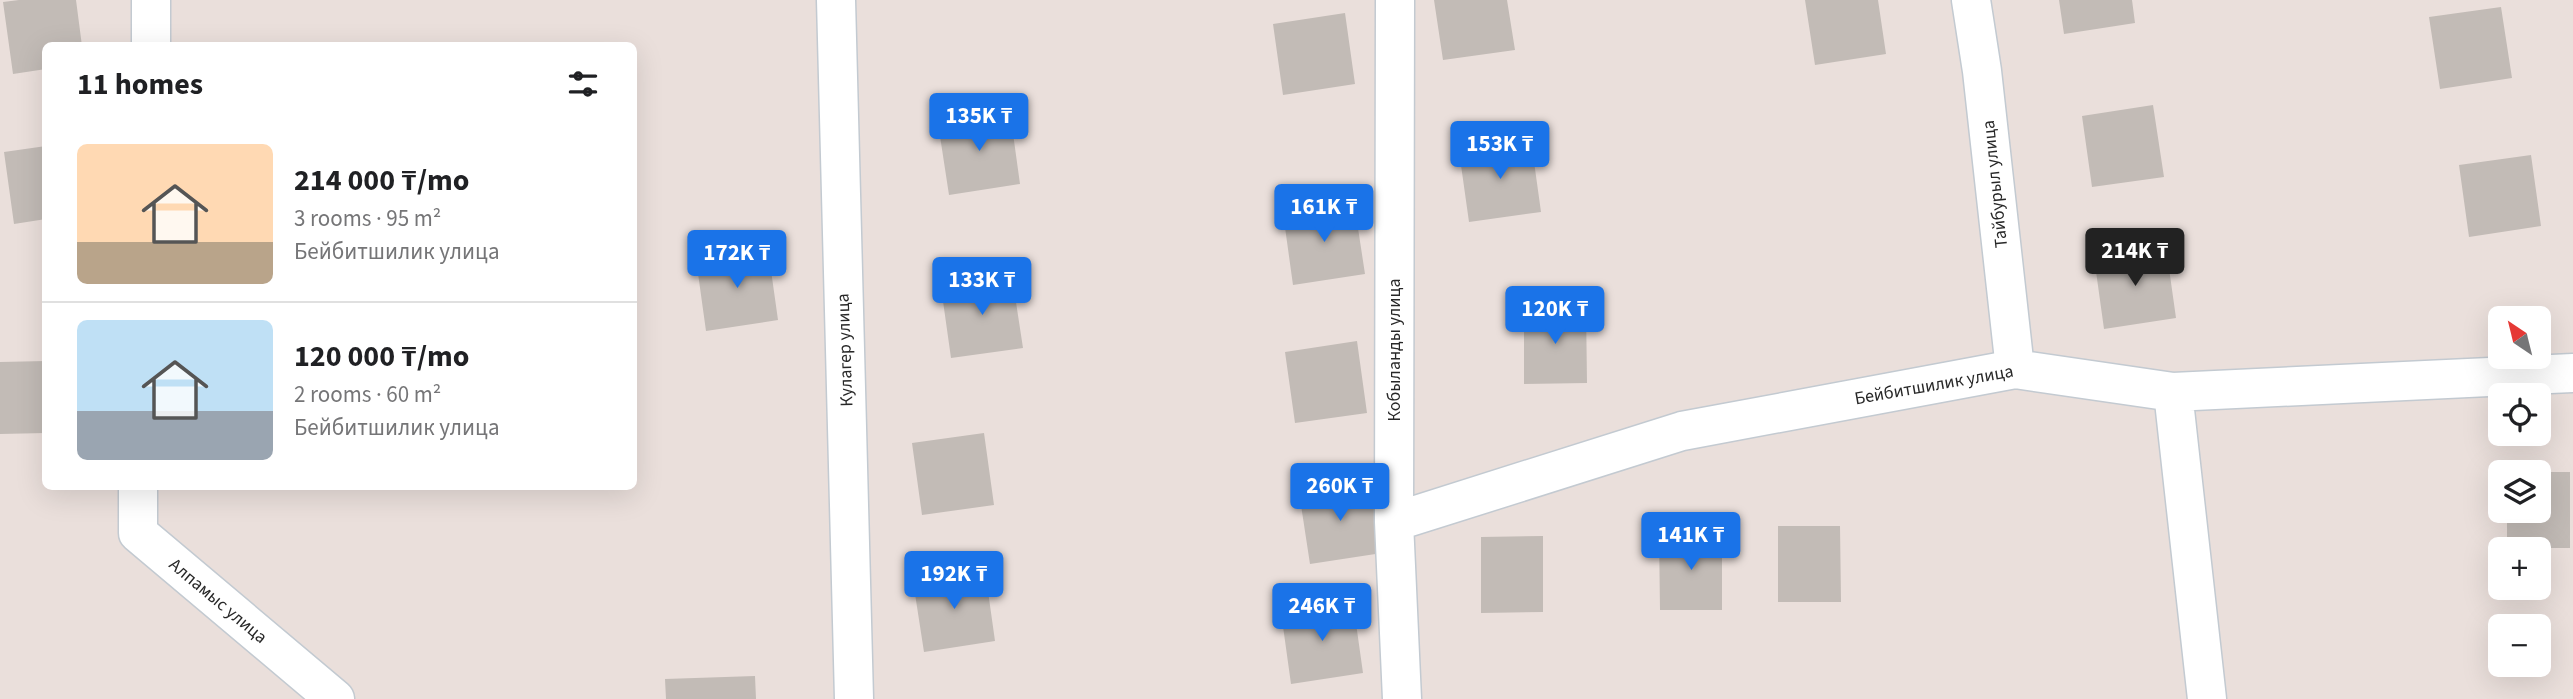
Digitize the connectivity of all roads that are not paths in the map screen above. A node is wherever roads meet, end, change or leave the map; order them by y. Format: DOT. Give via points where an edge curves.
graph roads {
  1 [pos="151,0"];
  2 [pos="835,0"];
  3 [pos="1395,0"];
  4 [pos="1971,0"];
  5 [pos="151,42"];
  6 [pos="2015,369"];
  7 [pos="2573,373"];
  8 [pos="2174,392"];
  9 [pos="138,490"];
  10 [pos="1394,522"];
  11 [pos="335,699"];
  12 [pos="854,699"];
  13 [pos="1402,699"];
  14 [pos="2207,699"];
  1 -- 5 [label="street"];
  2 -- 12 [label="street, Кулагер улица"];
  3 -- 10 [label="street, Кобыланды улица"];
  4 -- 6 [label="street, Тайбурыл улица"];
  6 -- 8 [label="street, Бейбитшилик улица"];
  6 -- 10 [label="street, Бейбитшилик улица" via="1682,430"];
  7 -- 8 [label="street, Бейбитшилик улица"];
  8 -- 14 [label="street"];
  9 -- 11 [label="street, Алпамыс улица" via="138,533"];
  10 -- 13 [label="street, Кобыланды улица"];
}
